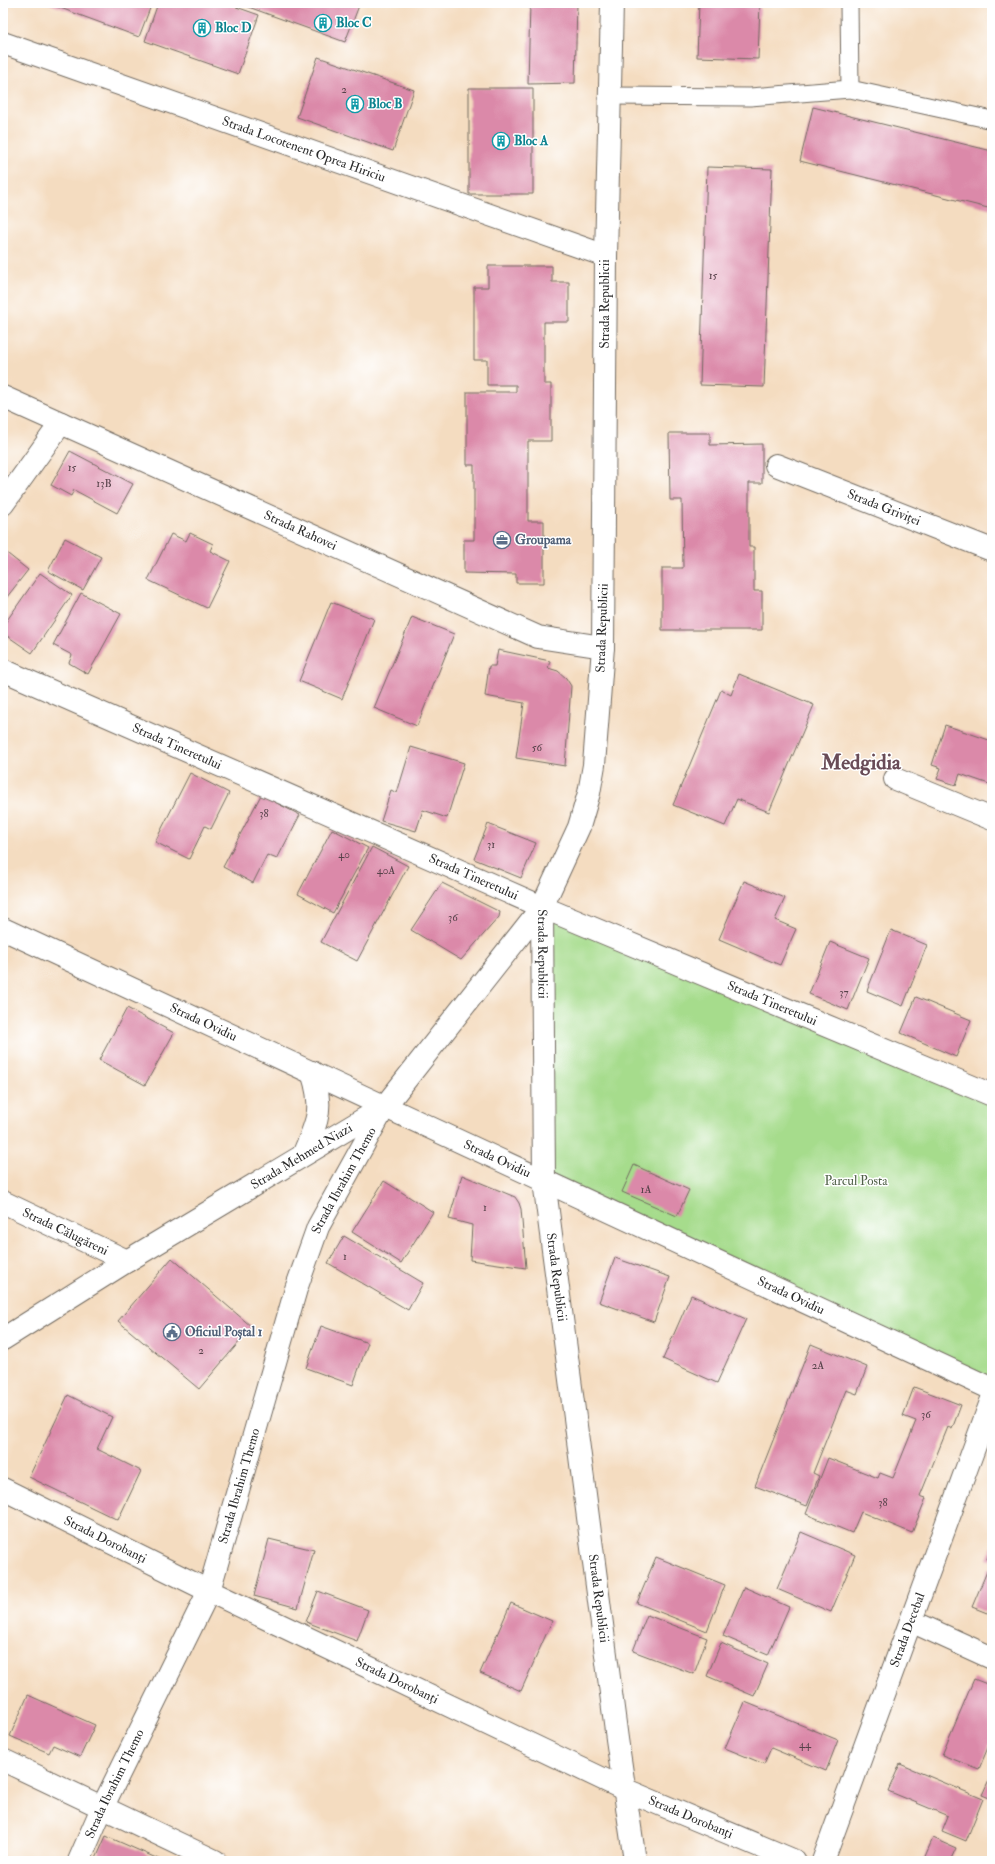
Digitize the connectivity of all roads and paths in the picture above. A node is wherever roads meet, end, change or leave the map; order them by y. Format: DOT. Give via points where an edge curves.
graph roads {
  1 [pos="612,3"];
  2 [pos="849,3"];
  3 [pos="3,43"];
  4 [pos="850,89"];
  5 [pos="610,96"];
  6 [pos="992,120"];
  7 [pos="606,256"];
  8 [pos="3,397"];
  9 [pos="61,423"];
  10 [pos="776,465"];
  11 [pos="3,504"];
  12 [pos="992,550"];
  13 [pos="603,647"];
  14 [pos="3,670"];
  15 [pos="895,779"];
  16 [pos="992,819"];
  17 [pos="542,907"];
  18 [pos="3,929"];
  19 [pos="312,1072"];
  20 [pos="992,1095"];
  21 [pos="385,1106"];
  22 [pos="304,1154"];
  23 [pos="544,1181"];
  24 [pos="3,1202"];
  25 [pos="127,1261"];
  26 [pos="3,1339"];
  27 [pos="992,1389"];
  28 [pos="992,1399"];
  29 [pos="3,1489"];
  30 [pos="209,1591"];
  31 [pos="911,1621"];
  32 [pos="992,1658"];
  33 [pos="3,1760"];
  34 [pos="626,1790"];
  35 [pos="102,1808"];
  36 [pos="79,1861"];
  37 [pos="215,1861"];
  38 [pos="635,1861"];
  39 [pos="795,1861"];
  40 [pos="823,1861"];
  1 -- 5 [label="street, Strada Republicii"];
  2 -- 4 [label="lane"];
  3 -- 7 [label="street, Strada Locotenent Oprea Hiriciu"];
  4 -- 5 [label="lane" via="750,97"];
  4 -- 6 [label="lane"];
  5 -- 7 [label="street, Strada Republicii"];
  7 -- 13 [label="street, Strada Republicii"];
  8 -- 9 [label="street, Strada Rahovei"];
  9 -- 11 [label="street"];
  9 -- 13 [label="street, Strada Rahovei" via="538,636"];
  10 -- 12 [label="street, Strada Griviței"];
  13 -- 17 [label="street, Strada Republicii" via="594,765 589,793 579,827"];
  14 -- 17 [label="street, Strada Tineretului"];
  15 -- 16 [label="street"];
  17 -- 20 [label="street, Strada Tineretului"];
  17 -- 21 [label="street, Strada Mehmed Niazi"];
  17 -- 23 [label="street, Strada Republicii"];
  18 -- 19 [label="street, Strada Ovidiu"];
  19 -- 21 [label="street, Strada Ovidiu"];
  19 -- 22 [label="street" via="320,1108"];
  21 -- 22 [label="street, Strada Mehmed Niazi"];
  21 -- 23 [label="street, Strada Ovidiu"];
  21 -- 30 [label="street, Strada Ibrahim Themo" via="318,1227 296,1289"];
  22 -- 25 [label="street, Strada Mehmed Niazi"];
  23 -- 27 [label="street, Strada Ovidiu"];
  23 -- 34 [label="street, Strada Republicii" via="617,1739"];
  24 -- 25 [label="street, Strada Călugăreni"];
  25 -- 26 [label="street, Strada Mehmed Niazi"];
  28 -- 31 [label="street, Strada Decebal"];
  29 -- 30 [label="street, Strada Dorobanți"];
  30 -- 34 [label="street, Strada Dorobanți"];
  30 -- 35 [label="street, Strada Ibrahim Themo"];
  31 -- 32 [label="street"];
  31 -- 40 [label="street, Strada Decebal"];
  33 -- 35 [label="street"];
  34 -- 38 [label="street, Strada Republicii"];
  34 -- 39 [label="street, Strada Dorobanți"];
  35 -- 36 [label="street, Strada Ibrahim Themo"];
  35 -- 37 [label="street"];
}
